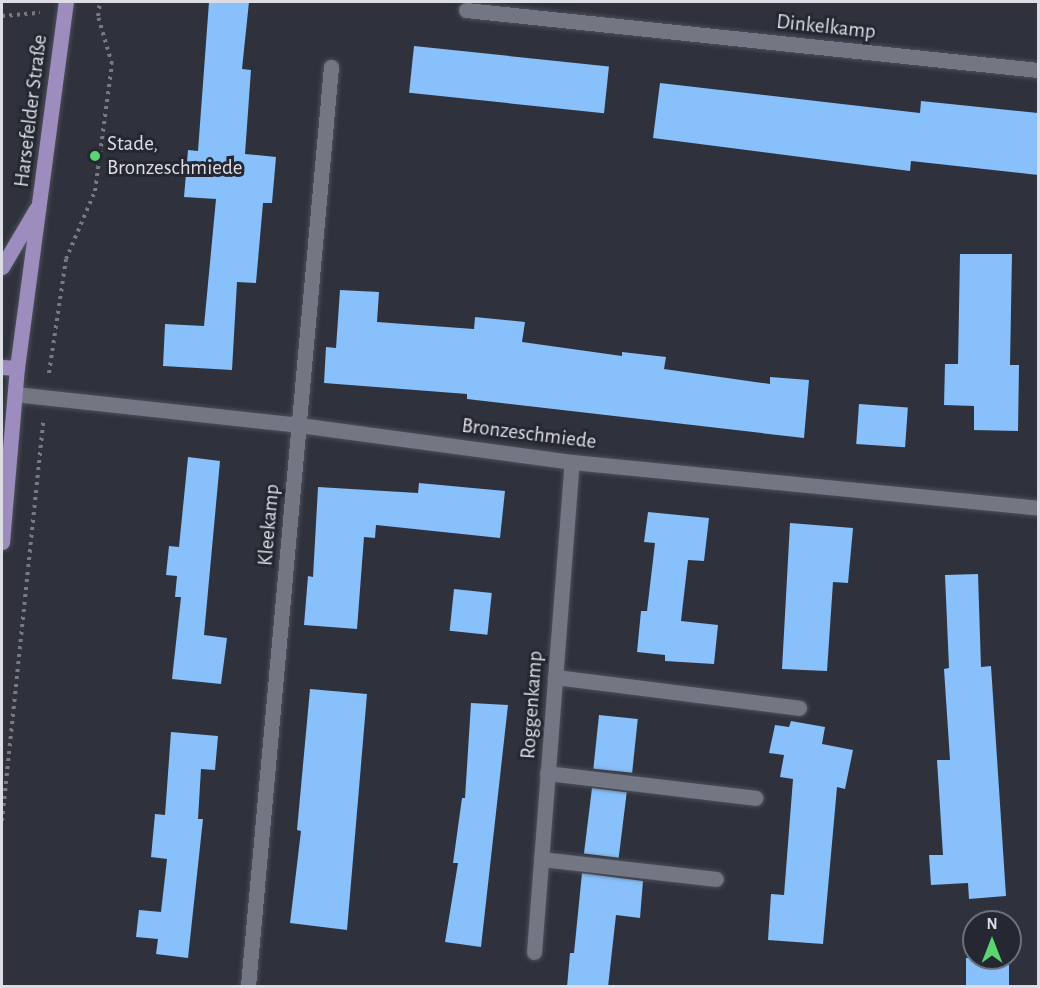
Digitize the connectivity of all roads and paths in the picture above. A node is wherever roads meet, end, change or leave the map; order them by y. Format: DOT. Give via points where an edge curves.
graph roads {
  1 [pos="66,2"];
  2 [pos="466,10"];
  3 [pos="331,67"];
  4 [pos="1038,70"];
  5 [pos="41,201"];
  6 [pos="2,267"];
  7 [pos="9,368"];
  8 [pos="15,394"];
  9 [pos="7,422"];
  10 [pos="299,425"];
  11 [pos="572,462"];
  12 [pos="1038,508"];
  13 [pos="2,542"];
  14 [pos="555,677"];
  15 [pos="799,708"];
  16 [pos="548,773"];
  17 [pos="756,798"];
  18 [pos="541,859"];
  19 [pos="716,879"];
  20 [pos="534,952"];
  21 [pos="248,987"];
  1 -- 5 [label="main road, Harsefelder Straße"];
  2 -- 4 [label="street, Dinkelkamp"];
  3 -- 10 [label="street, Kleekamp"];
  5 -- 6 [label="main road"];
  5 -- 7 [label="main road, Harsefelder Straße"];
  7 -- 8 [label="main road, Harsefelder Straße"];
  8 -- 9 [label="main road, Harsefelder Straße"];
  8 -- 10 [label="street, Bronzeschmiede"];
  9 -- 13 [label="main road, Harsefelder Straße"];
  10 -- 11 [label="street, Bronzeschmiede"];
  10 -- 21 [label="street, Kleekamp"];
  11 -- 12 [label="street, Bronzeschmiede"];
  11 -- 14 [label="street, Roggenkamp"];
  14 -- 15 [label="street"];
  14 -- 16 [label="street, Roggenkamp"];
  16 -- 17 [label="street"];
  16 -- 18 [label="street, Roggenkamp"];
  18 -- 19 [label="street"];
  18 -- 20 [label="street, Roggenkamp"];
}
